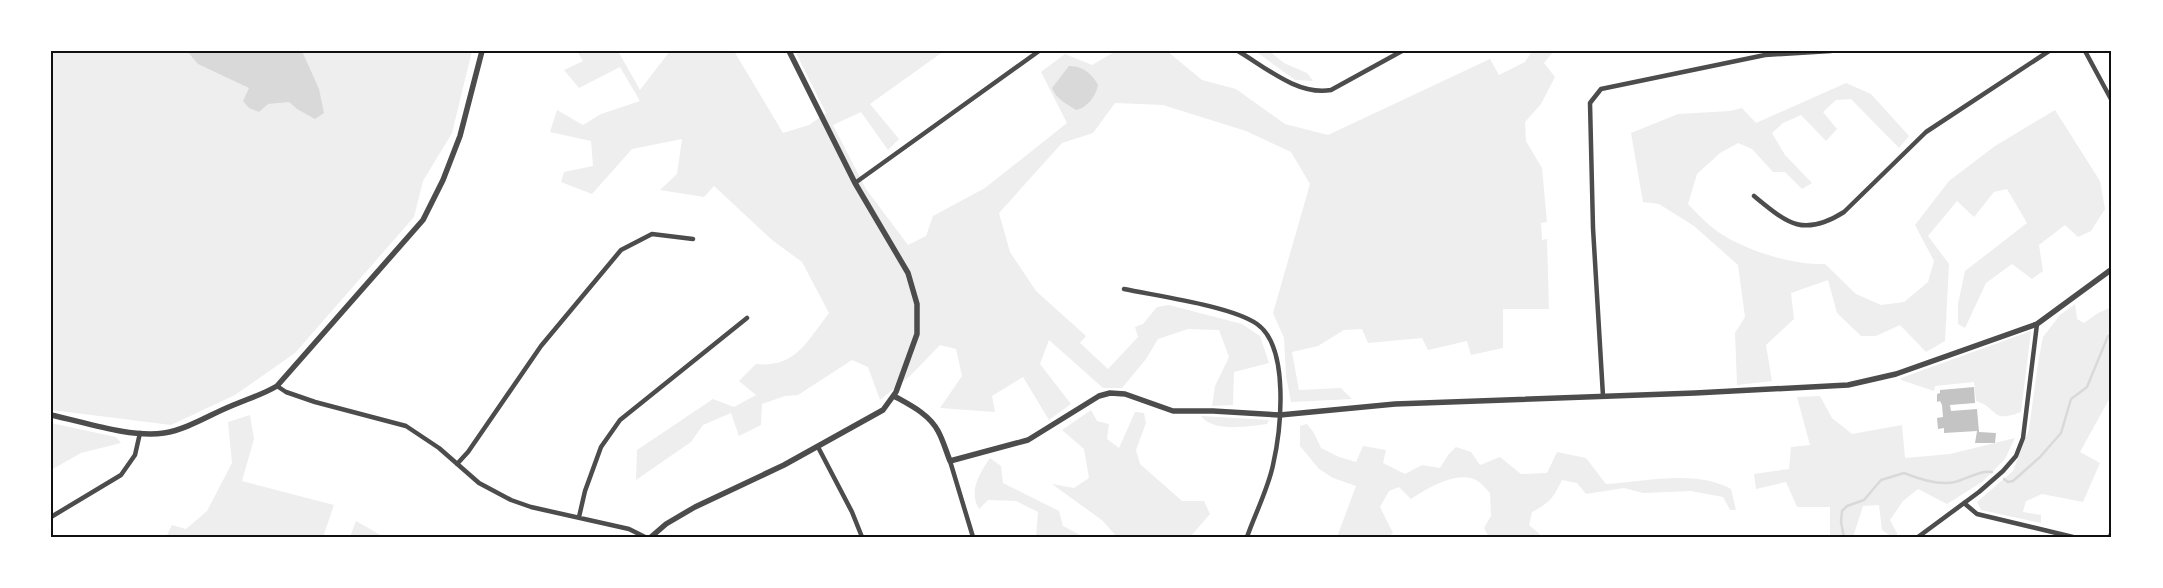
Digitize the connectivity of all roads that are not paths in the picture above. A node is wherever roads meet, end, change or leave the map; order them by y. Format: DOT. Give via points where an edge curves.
graph roads {
  1 [pos="482,51"];
  2 [pos="789,51"];
  3 [pos="1038,51"];
  4 [pos="1238,51"];
  5 [pos="1402,51"];
  6 [pos="1831,51"];
  7 [pos="2049,51"];
  8 [pos="2085,51"];
  9 [pos="2112,101"];
  10 [pos="855,183"];
  11 [pos="1754,196"];
  12 [pos="693,239"];
  13 [pos="2112,269"];
  14 [pos="1124,289"];
  15 [pos="747,318"];
  16 [pos="2037,324"];
  17 [pos="277,386"];
  18 [pos="894,396"];
  19 [pos="1603,396"];
  20 [pos="51,415"];
  21 [pos="1280,415"];
  22 [pos="140,433"];
  23 [pos="818,447"];
  24 [pos="950,461"];
  25 [pos="457,464"];
  26 [pos="1964,503"];
  27 [pos="51,517"];
  28 [pos="579,517"];
  29 [pos="2112,531"];
  30 [pos="645,537"];
  31 [pos="651,537"];
  32 [pos="862,537"];
  33 [pos="973,537"];
  34 [pos="1247,537"];
  35 [pos="1918,537"];
  36 [pos="2074,537"];
  37 [pos="2110,537"];
  1 -- 17 [label="street" via="460,136 443,180 422,220"];
  2 -- 10 [label="street"];
  3 -- 10 [label="street"];
  4 -- 5 [label="street" via="1295,85 1320,92 1331,90"];
  6 -- 19 [label="street" via="1765,55 1601,89 1594,96 1590,103 1593,228"];
  7 -- 11 [label="street" via="1926,132 1844,212 1828,222 1809,226 1791,223"];
  8 -- 9 [label="street"];
  10 -- 18 [label="street" via="901,259 917,304 917,334"];
  12 -- 25 [label="street" via="652,234 621,250 541,346"];
  13 -- 16 [label="street"];
  14 -- 21 [label="street" via="1233,313 1256,323 1266,332 1277,355"];
  15 -- 28 [label="street" via="620,420 601,447"];
  16 -- 19 [label="street" via="1896,374 1848,385"];
  16 -- 26 [label="street" via="2020,448 2003,471"];
  17 -- 22 [label="street" via="177,429 164,433"];
  17 -- 25 [label="street" via="323,404 406,426"];
  18 -- 23 [label="street" via="883,410"];
  18 -- 24 [label="street" via="933,423"];
  19 -- 21 [label="street" via="1395,404"];
  20 -- 22 [label="street"];
  21 -- 24 [label="street" via="1172,411 1110,392 1028,440"];
  21 -- 34 [label="street" via="1273,466"];
  22 -- 27 [label="street" via="135,456 121,475"];
  23 -- 31 [label="street" via="695,507"];
  23 -- 32 [label="street"];
  24 -- 33 [label="street"];
  25 -- 28 [label="street" via="479,483 511,500"];
  26 -- 35 [label="street"];
  26 -- 36 [label="street" via="1977,514"];
  28 -- 30 [label="street" via="629,529"];
  29 -- 37 [label="street"];
}
